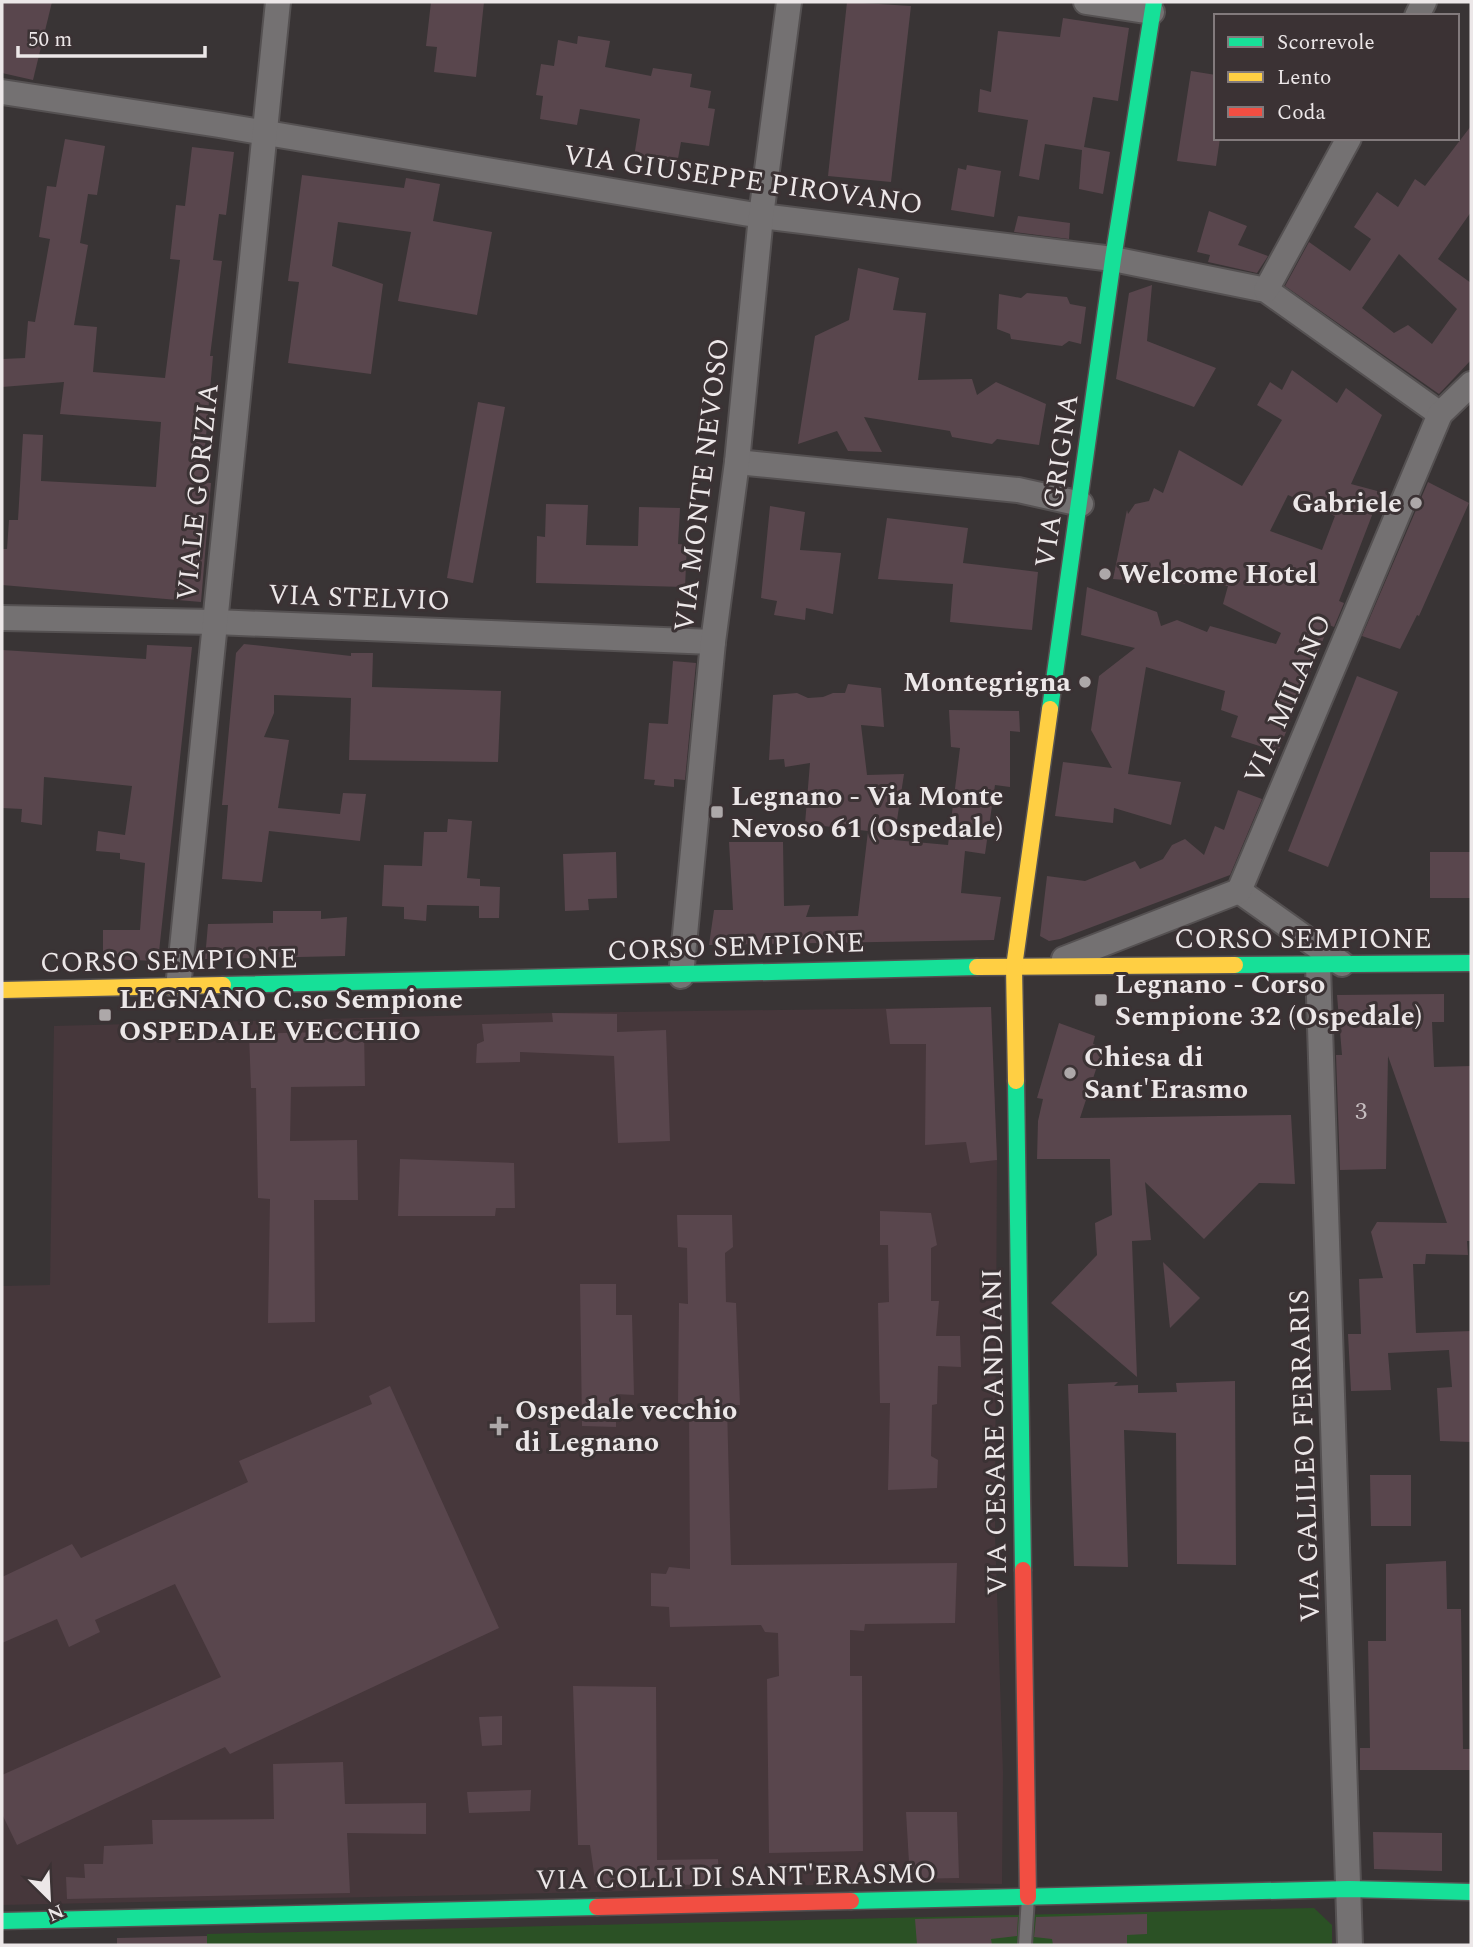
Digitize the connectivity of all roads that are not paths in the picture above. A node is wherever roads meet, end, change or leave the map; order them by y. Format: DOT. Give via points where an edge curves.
graph roads {
  1 [pos="278,2"];
  2 [pos="789,2"];
  3 [pos="1086,2"];
  4 [pos="1153,7"];
  5 [pos="2,92"];
  6 [pos="264,132"];
  7 [pos="1348,140"];
  8 [pos="761,216"];
  9 [pos="1113,259"];
  10 [pos="1266,290"];
  11 [pos="1471,384"];
  12 [pos="1440,414"];
  13 [pos="737,462"];
  14 [pos="1081,504"];
  15 [pos="2,618"];
  16 [pos="215,622"];
  17 [pos="713,642"];
  18 [pos="1239,891"];
  19 [pos="1471,963"];
  20 [pos="1046,966"];
  21 [pos="1318,966"];
  22 [pos="1345,966"];
  23 [pos="1014,967"];
  24 [pos="681,975"];
  25 [pos="177,988"];
  26 [pos="2,990"];
  27 [pos="1349,1889"];
  28 [pos="1471,1892"];
  29 [pos="1028,1897"];
  30 [pos="2,1921"];
  31 [pos="1025,1945"];
  32 [pos="1350,1945"];
  1 -- 6 [label="street, VIALE GORIZIA"];
  2 -- 8 [label="street, VIA MONTE NEVOSO"];
  3 -- 4 [label="street"];
  4 -- 9 [label="street, VIA GRIGNA"];
  5 -- 6 [label="street, VIA GIUSEPPE PIROVANO"];
  6 -- 8 [label="street, VIA GIUSEPPE PIROVANO"];
  6 -- 16 [label="street, VIALE GORIZIA"];
  7 -- 10 [label="street"];
  8 -- 9 [label="street, VIA GIUSEPPE PIROVANO"];
  8 -- 13 [label="street, VIA MONTE NEVOSO"];
  9 -- 10 [label="street, VIA GIUSEPPE PIROVANO"];
  9 -- 14 [label="street, VIA GRIGNA"];
  10 -- 12 [label="street, VIA GIUSEPPE PIROVANO"];
  11 -- 12 [label="street, VIA MILANO"];
  12 -- 18 [label="street, VIA MILANO"];
  13 -- 14 [label="street" via="1018,490"];
  13 -- 17 [label="street, VIA MONTE NEVOSO"];
  14 -- 23 [label="street, VIA GRIGNA"];
  15 -- 16 [label="street, VIA STELVIO"];
  16 -- 17 [label="street, VIA STELVIO"];
  16 -- 25 [label="street, VIALE GORIZIA"];
  17 -- 24 [label="street, VIA MONTE NEVOSO"];
  18 -- 20 [label="street"];
  18 -- 22 [label="street"];
  19 -- 22 [label="street, CORSO SEMPIONE"];
  20 -- 21 [label="street, CORSO SEMPIONE"];
  20 -- 23 [label="street, CORSO SEMPIONE"];
  21 -- 22 [label="street, CORSO SEMPIONE"];
  21 -- 27 [label="street, VIA GALILEO FERRARIS"];
  23 -- 24 [label="street, CORSO SEMPIONE"];
  23 -- 29 [label="street, VIA CESARE CANDIANI"];
  24 -- 25 [label="street, CORSO SEMPIONE"];
  25 -- 26 [label="street, CORSO SEMPIONE"];
  27 -- 28 [label="street, VIA COLLI DI SANT'ERASMO"];
  27 -- 29 [label="street, VIA COLLI DI SANT'ERASMO"];
  27 -- 32 [label="street, VIA GALILEO FERRARIS"];
  29 -- 30 [label="street, VIA COLLI DI SANT'ERASMO"];
  29 -- 31 [label="lane"];
}
